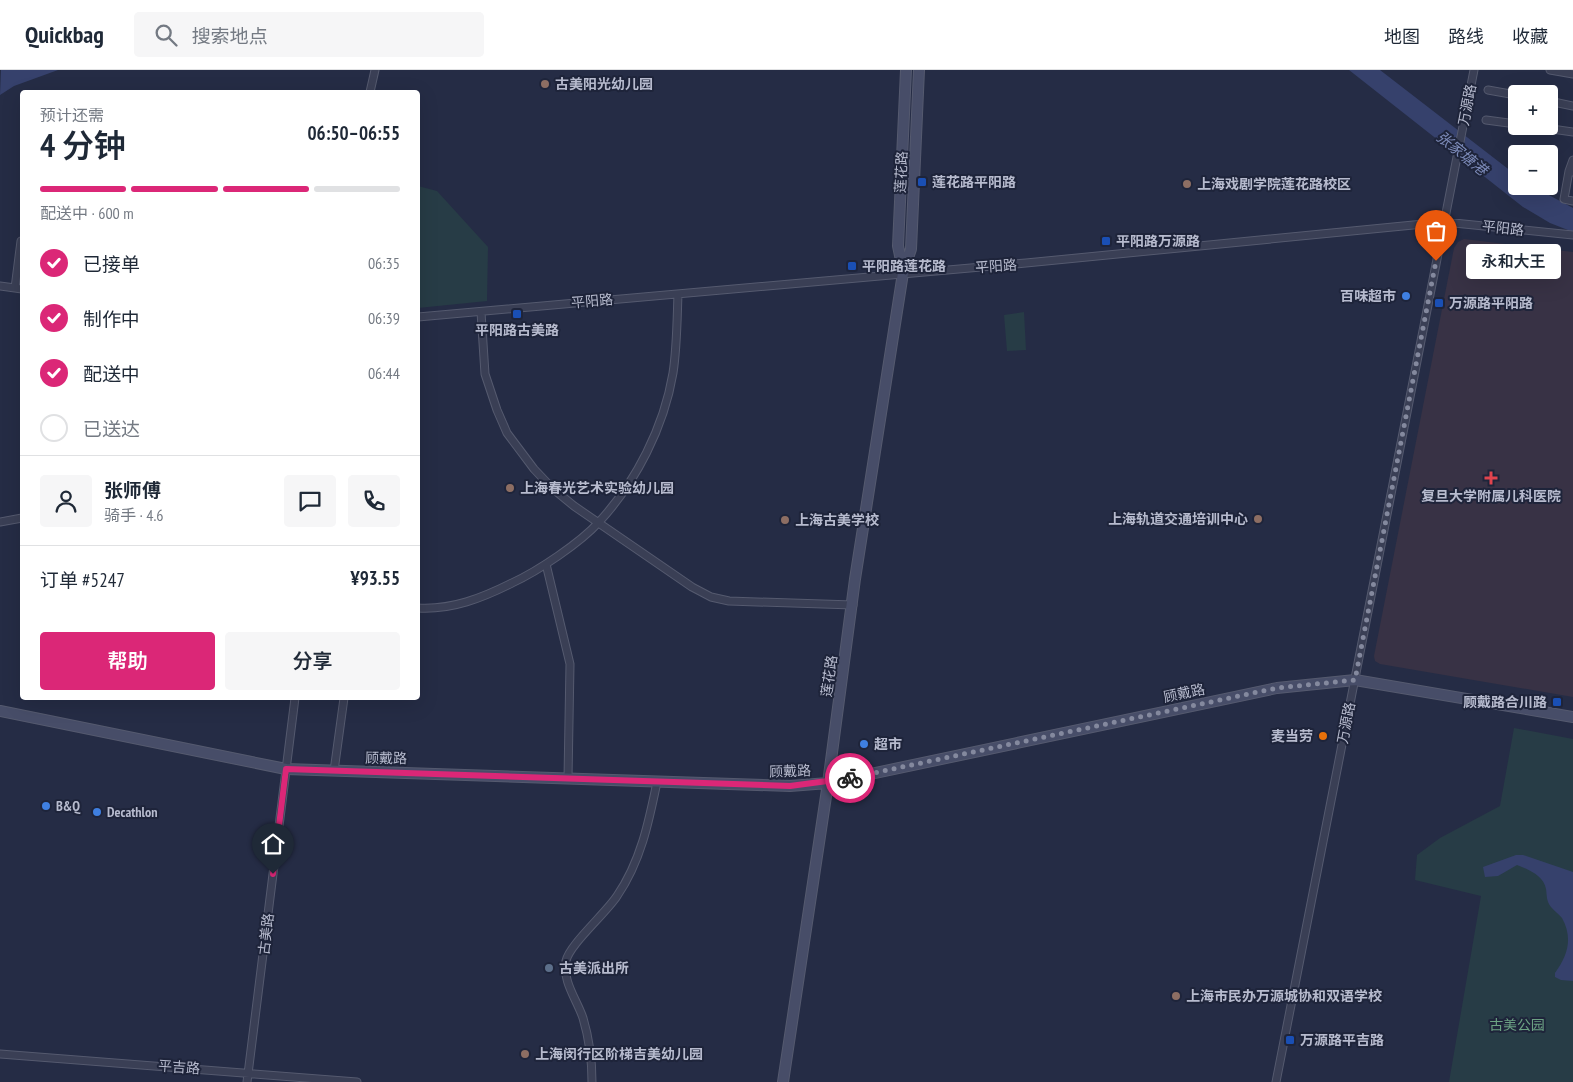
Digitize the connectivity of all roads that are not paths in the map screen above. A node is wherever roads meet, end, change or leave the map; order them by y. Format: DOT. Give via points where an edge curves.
graph roads {
  1 [pos="375,70"];
  2 [pos="906,70"];
  3 [pos="919,70"];
  4 [pos="1474,70"];
  5 [pos="1550,70"];
  6 [pos="1573,74"];
  7 [pos="370,90"];
  8 [pos="1488,90"];
  9 [pos="1508,94"];
  10 [pos="1558,103"];
  11 [pos="1573,106"];
  12 [pos="1486,120"];
  13 [pos="1508,123"];
  14 [pos="1558,130"];
  15 [pos="1573,132"];
  16 [pos="1573,160"];
  17 [pos="1571,171"];
  18 [pos="1573,200"];
  19 [pos="1444,222"];
  20 [pos="1573,235"];
  21 [pos="20,264"];
  22 [pos="903,273"];
  23 [pos="0,286"];
  24 [pos="19,288"];
  25 [pos="678,294"];
  26 [pos="481,312"];
  27 [pos="420,317"];
  28 [pos="20,518"];
  29 [pos="0,522"];
  30 [pos="598,523"];
  31 [pos="546,564"];
  32 [pos="853,605"];
  33 [pos="420,608"];
  34 [pos="1355,680"];
  35 [pos="295,700"];
  36 [pos="344,700"];
  37 [pos="0,711"];
  38 [pos="1573,717"];
  39 [pos="286,769"];
  40 [pos="334,771"];
  41 [pos="568,778"];
  42 [pos="657,782"];
  43 [pos="828,783"];
  44 [pos="0,1054"];
  45 [pos="248,1073"];
  46 [pos="247,1082"];
  47 [pos="357,1082"];
  48 [pos="592,1082"];
  49 [pos="783,1082"];
  50 [pos="1276,1082"];
  1 -- 7 [label="street"];
  2 -- 22 [label="main road, 莲花路" via="898,246"];
  3 -- 22 [label="main road, 莲花路" via="911,249"];
  4 -- 19 [label="street, 万源路"];
  5 -- 6 [label="street"];
  8 -- 9 [label="street"];
  10 -- 11 [label="street"];
  12 -- 13 [label="street"];
  14 -- 15 [label="street"];
  16 -- 17 [label="street"];
  17 -- 18 [label="street" via="1564,199"];
  19 -- 20 [label="street, 平阳路"];
  19 -- 22 [label="street, 平阳路" via="1026,264"];
  19 -- 34 [label="street, 万源路"];
  21 -- 24 [label="street"];
  22 -- 25 [label="street, 平阳路"];
  22 -- 32 [label="main road, 莲花路"];
  23 -- 24 [label="street"];
  25 -- 26 [label="street, 平阳路"];
  25 -- 30 [label="street" via="673,373 657,428 636,471"];
  26 -- 27 [label="street, 平阳路"];
  26 -- 30 [label="street" via="485,374 507,433 552,488"];
  28 -- 29 [label="street"];
  30 -- 31 [label="street"];
  30 -- 32 [label="street" via="711,597 729,601"];
  31 -- 33 [label="street" via="473,600 442,608"];
  31 -- 41 [label="street" via="570,664"];
  32 -- 43 [label="main road, 莲花路"];
  34 -- 38 [label="main road, 顾戴路"];
  34 -- 43 [label="main road, 顾戴路" via="1277,688"];
  34 -- 50 [label="street, 万源路"];
  35 -- 39 [label="street, 古美路"];
  36 -- 40 [label="street"];
  37 -- 39 [label="main road, 顾戴路"];
  39 -- 40 [label="main road, 顾戴路"];
  39 -- 45 [label="street, 古美路"];
  40 -- 41 [label="main road, 顾戴路"];
  41 -- 42 [label="main road, 顾戴路"];
  42 -- 43 [label="main road, 顾戴路" via="790,786"];
  42 -- 48 [label="street" via="646,831 631,872 602,917 569,952 566,961 567,981 583,1019 588,1041"];
  43 -- 49 [label="main road, 莲花路"];
  44 -- 45 [label="street, 平吉路"];
  45 -- 46 [label="street, 古美路"];
  45 -- 47 [label="street, 平吉路"];
}
